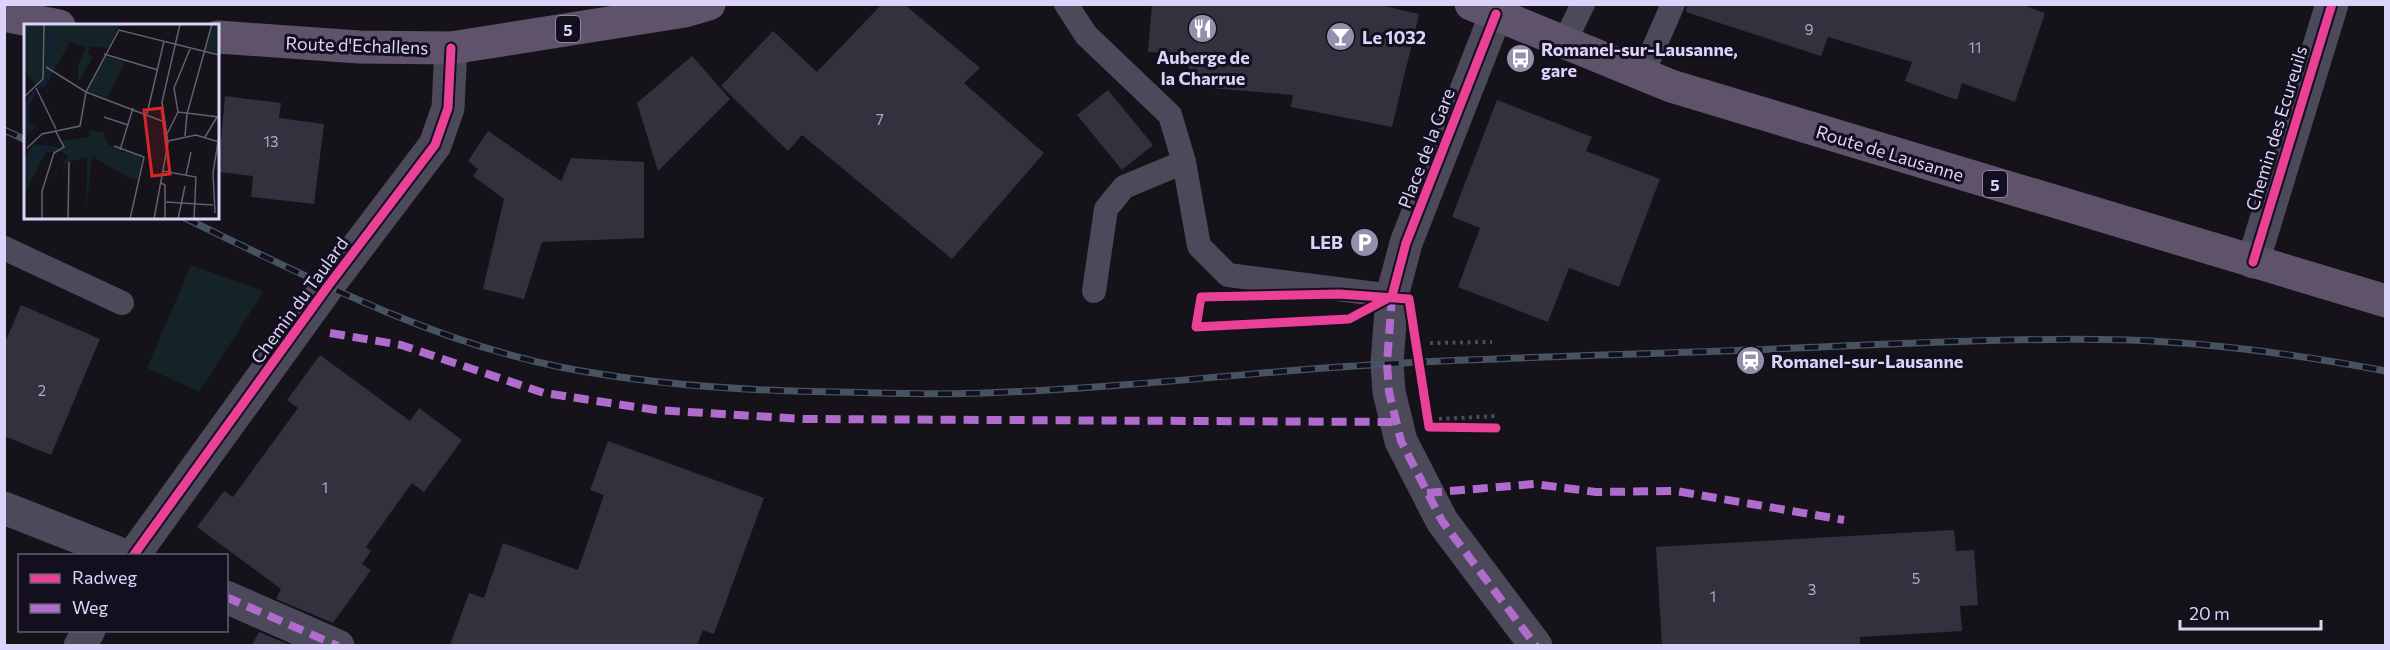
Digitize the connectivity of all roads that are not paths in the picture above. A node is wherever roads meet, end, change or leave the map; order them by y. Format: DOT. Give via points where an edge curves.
graph roads {
  1 [pos="709,4"];
  2 [pos="1066,4"];
  3 [pos="1583,4"];
  4 [pos="1673,4"];
  5 [pos="2332,4"];
  6 [pos="1483,9"];
  7 [pos="4,15"];
  8 [pos="49,24"];
  9 [pos="219,37"];
  10 [pos="1565,41"];
  11 [pos="451,48"];
  12 [pos="1642,75"];
  13 [pos="1184,162"];
  14 [pos="4,248"];
  15 [pos="2253,262"];
  16 [pos="1094,291"];
  17 [pos="1392,296"];
  18 [pos="2385,301"];
  19 [pos="122,303"];
  20 [pos="4,508"];
  21 [pos="123,554"];
  22 [pos="134,554"];
  23 [pos="228,598"];
  24 [pos="88,632"];
  25 [pos="80,645"];
  26 [pos="338,645"];
  27 [pos="1536,645"];
  1 -- 11 [label="main road, Route d'Echallens / 5"];
  2 -- 13 [label="lane" via="1086,35 1170,115"];
  3 -- 10 [label="lane"];
  4 -- 12 [label="lane"];
  5 -- 15 [label="street, Chemin des Ecureuils"];
  6 -- 10 [label="main road, Route de Lausanne / 5"];
  6 -- 17 [label="street, Place de la Gare"];
  7 -- 8 [label="main road"];
  9 -- 11 [label="main road, Route d'Echallens / 5" via="359,47"];
  10 -- 12 [label="main road, Route de Lausanne / 5"];
  11 -- 22 [label="street, Chemin du Taulard" via="448,108 435,146"];
  12 -- 15 [label="main road, Route de Lausanne / 5"];
  13 -- 16 [label="lane" via="1124,186 1106,209"];
  13 -- 17 [label="lane" via="1199,246 1228,275"];
  14 -- 19 [label="lane"];
  15 -- 18 [label="main road, Route de Lausanne / 5"];
  17 -- 27 [label="street, Place de la Gare" via="1388,344 1392,407 1401,441 1442,521"];
  20 -- 21 [label="street"];
  23 -- 26 [label="street"];
  24 -- 25 [label="street"];
}
